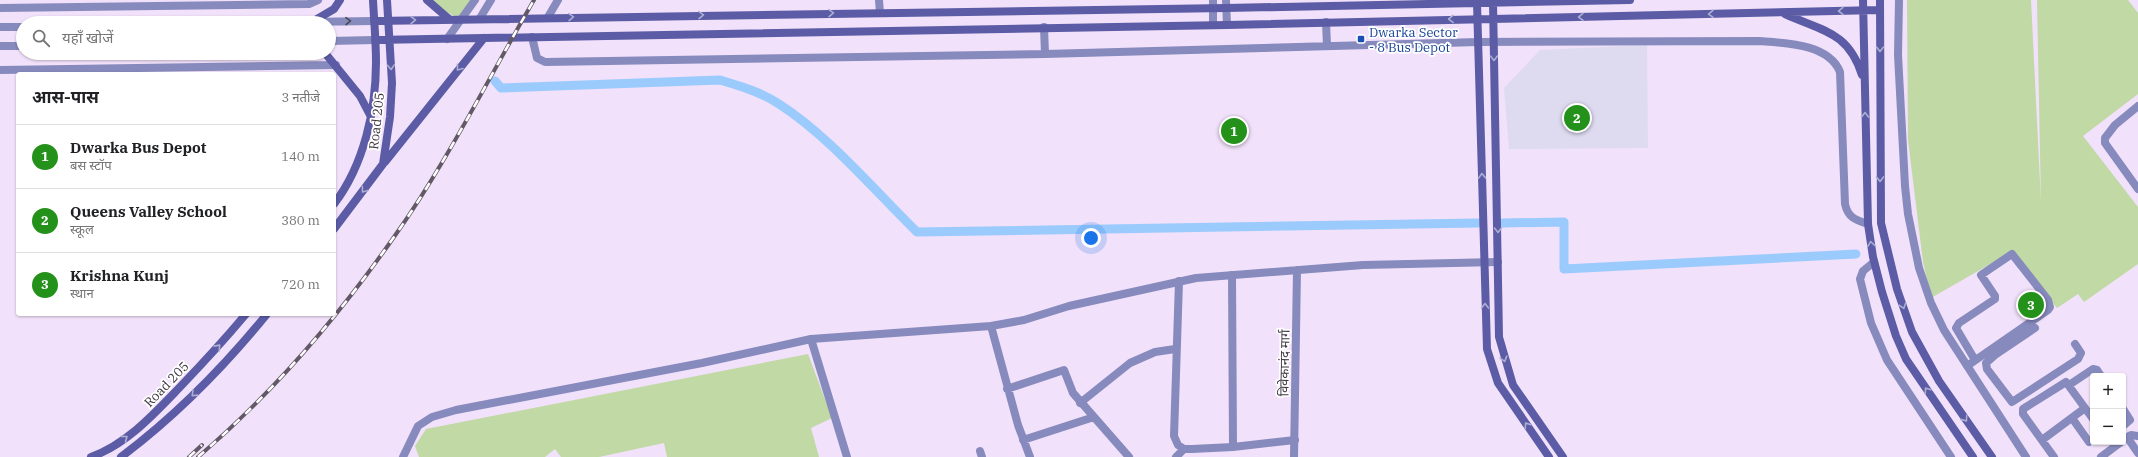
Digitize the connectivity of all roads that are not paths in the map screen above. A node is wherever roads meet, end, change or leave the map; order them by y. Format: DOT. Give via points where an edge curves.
graph roads {
  1 [pos="318,0"];
  2 [pos="340,0"];
  3 [pos="373,0"];
  4 [pos="387,0"];
  5 [pos="427,0"];
  6 [pos="474,0"];
  7 [pos="491,0"];
  8 [pos="558,0"];
  9 [pos="879,0"];
  10 [pos="1630,0"];
  11 [pos="1863,0"];
  12 [pos="1880,0"];
  13 [pos="1899,0"];
  14 [pos="1554,1"];
  15 [pos="1493,2"];
  16 [pos="1477,3"];
  17 [pos="1213,4"];
  18 [pos="1226,4"];
  19 [pos="0,8"];
  20 [pos="1880,10"];
  21 [pos="1864,11"];
  22 [pos="1782,12"];
  23 [pos="880,13"];
  24 [pos="322,16"];
  25 [pos="548,17"];
  26 [pos="480,18"];
  27 [pos="1478,18"];
  28 [pos="449,19"];
  29 [pos="460,19"];
  30 [pos="1493,19"];
  31 [pos="388,20"];
  32 [pos="374,21"];
  33 [pos="336,22"];
  34 [pos="1326,22"];
  35 [pos="1213,24"];
  36 [pos="1227,24"];
  37 [pos="0,27"];
  38 [pos="16,27"];
  39 [pos="1044,27"];
  40 [pos="532,37"];
  41 [pos="484,38"];
  42 [pos="447,39"];
  43 [pos="375,40"];
  44 [pos="390,40"];
  45 [pos="336,41"];
  46 [pos="1478,42"];
  47 [pos="1494,42"];
  48 [pos="0,46"];
  49 [pos="16,46"];
  50 [pos="1327,46"];
  51 [pos="1045,54"];
  52 [pos="331,60"];
  53 [pos="336,65"];
  54 [pos="0,70"];
  55 [pos="1865,83"];
  56 [pos="2138,106"];
  57 [pos="370,115"];
  58 [pos="383,164"];
  59 [pos="2138,189"];
  60 [pos="336,201"];
  61 [pos="1868,224"];
  62 [pos="336,226"];
  63 [pos="1485,261"];
  64 [pos="1498,262"];
  65 [pos="1874,262"];
  66 [pos="1297,270"];
  67 [pos="1232,275"];
  68 [pos="1178,281"];
  69 [pos="244,316"];
  70 [pos="265,316"];
  71 [pos="991,326"];
  72 [pos="2035,328"];
  73 [pos="811,339"];
  74 [pos="2075,344"];
  75 [pos="1175,349"];
  76 [pos="1975,360"];
  77 [pos="1967,366"];
  78 [pos="1986,366"];
  79 [pos="2099,373"];
  80 [pos="1973,375"];
  81 [pos="2069,385"];
  82 [pos="1007,389"];
  83 [pos="1080,403"];
  84 [pos="2086,408"];
  85 [pos="2126,413"];
  86 [pos="2090,414"];
  87 [pos="1094,417"];
  88 [pos="2072,418"];
  89 [pos="2126,423"];
  90 [pos="2138,436"];
  91 [pos="2126,439"];
  92 [pos="1023,440"];
  93 [pos="1295,440"];
  94 [pos="2042,440"];
  95 [pos="2089,442"];
  96 [pos="2126,442"];
  97 [pos="2117,445"];
  98 [pos="1233,447"];
  99 [pos="1184,449"];
  100 [pos="2138,453"];
  101 [pos="406,455"];
  102 [pos="91,457"];
  103 [pos="121,457"];
  104 [pos="847,457"];
  105 [pos="1030,457"];
  106 [pos="1129,457"];
  107 [pos="1176,457"];
  108 [pos="1294,457"];
  109 [pos="1549,457"];
  110 [pos="1562,457"];
  111 [pos="1951,457"];
  112 [pos="1973,457"];
  113 [pos="1992,457"];
  114 [pos="2026,457"];
  115 [pos="2054,457"];
  116 [pos="2101,457"];
  1 -- 19 [label="street" via="309,4"];
  2 -- 24 [label="main road" via="334,9"];
  3 -- 32 [label="main road, Road 205"];
  4 -- 31 [label="main road, Road 205"];
  5 -- 28 [label="main road"];
  6 -- 29 [label="street"];
  7 -- 26 [label="street"];
  8 -- 25 [label="street"];
  9 -- 23 [label="street"];
  10 -- 14 [label="main road"];
  11 -- 21 [label="main road"];
  12 -- 20 [label="main road"];
  13 -- 77 [label="street" via="1898,55 1908,214 1919,268 1931,303 1944,330"];
  14 -- 15 [label="main road"];
  15 -- 16 [label="main road"];
  15 -- 30 [label="main road"];
  16 -- 18 [label="main road"];
  16 -- 27 [label="main road"];
  17 -- 18 [label="main road"];
  17 -- 23 [label="main road"];
  17 -- 35 [label="street"];
  18 -- 36 [label="street"];
  20 -- 21 [label="main road"];
  20 -- 113 [label="main road, one-way" via="1879,147 1882,231 1897,289 1912,332 1939,381"];
  21 -- 22 [label="main road, one-way"];
  21 -- 55 [label="main road"];
  22 -- 30 [label="main road, one-way"];
  22 -- 55 [label="main road" via="1830,31 1845,42 1857,59"];
  25 -- 23 [label="main road, one-way"];
  25 -- 26 [label="main road"];
  26 -- 29 [label="main road"];
  27 -- 30 [label="main road"];
  27 -- 34 [label="main road, one-way"];
  27 -- 46 [label="main road"];
  28 -- 29 [label="main road"];
  31 -- 28 [label="main road, one-way"];
  29 -- 42 [label="street"];
  30 -- 47 [label="main road"];
  31 -- 32 [label="main road"];
  31 -- 44 [label="main road, Road 205"];
  33 -- 32 [label="street, one-way"];
  32 -- 43 [label="main road, Road 205"];
  34 -- 36 [label="main road"];
  34 -- 50 [label="street"];
  35 -- 36 [label="main road"];
  35 -- 39 [label="main road"];
  37 -- 38 [label="street"];
  39 -- 40 [label="main road"];
  39 -- 51 [label="street"];
  40 -- 41 [label="main road"];
  40 -- 51 [label="street" via="537,58 546,62"];
  41 -- 42 [label="main road"];
  41 -- 58 [label="main road, one-way"];
  42 -- 44 [label="main road"];
  43 -- 44 [label="main road"];
  43 -- 45 [label="street"];
  43 -- 57 [label="main road, Road 205" via="376,62"];
  44 -- 58 [label="main road, Road 205, one-way" via="391,103"];
  46 -- 47 [label="street"];
  46 -- 50 [label="street"];
  63 -- 46 [label="main road, one-way"];
  47 -- 61 [label="street" via="1760,41 1801,46 1827,56 1837,65 1840,72 1847,213 1853,219"];
  47 -- 64 [label="main road, one-way"];
  48 -- 49 [label="street"];
  50 -- 51 [label="street"];
  52 -- 53 [label="main road"];
  53 -- 54 [label="street"];
  53 -- 57 [label="main road" via="360,96"];
  61 -- 55 [label="main road, one-way"];
  56 -- 59 [label="street" via="2115,125 2105,138 2105,143"];
  57 -- 60 [label="main road, Road 205" via="352,177"];
  58 -- 62 [label="main road, Road 205, one-way"];
  65 -- 61 [label="main road, one-way"];
  63 -- 64 [label="street"];
  63 -- 66 [label="street"];
  109 -- 63 [label="main road, one-way" via="1498,383 1492,369 1487,349"];
  64 -- 110 [label="main road, one-way" via="1499,337 1506,366 1513,385"];
  65 -- 111 [label="street" via="1863,271 1860,279 1873,329 1887,360"];
  112 -- 65 [label="main road, one-way" via="1906,360 1896,336"];
  66 -- 67 [label="street"];
  66 -- 93 [label="street, विवेकानंद मार्ग"];
  67 -- 68 [label="street"];
  67 -- 98 [label="street"];
  68 -- 71 [label="street"];
  68 -- 75 [label="street"];
  102 -- 69 [label="main road, Road 205, one-way" via="107,451 149,419"];
  70 -- 103 [label="main road, Road 205, one-way" via="230,359 158,430"];
  71 -- 73 [label="street"];
  71 -- 82 [label="street"];
  72 -- 78 [label="street" via="1987,361"];
  73 -- 101 [label="street" via="702,363 456,410 432,417 418,426"];
  73 -- 104 [label="street"];
  74 -- 78 [label="street" via="2081,353 2078,359 2015,401 2009,400"];
  75 -- 83 [label="street" via="1155,352 1136,360"];
  75 -- 99 [label="street" via="1174,436 1178,445"];
  76 -- 76 [label="street" via="2050,307 2048,300 2012,254 1981,275 1995,299 1959,323 1956,328"];
  76 -- 77 [label="street"];
  77 -- 80 [label="street"];
  78 -- 80 [label="street"];
  79 -- 81 [label="street" via="2096,368 2093,369"];
  80 -- 114 [label="street"];
  81 -- 84 [label="street"];
  81 -- 94 [label="street" via="2064,383 2023,409 2023,414"];
  82 -- 83 [label="street" via="1064,370 1073,394"];
  82 -- 92 [label="street"];
  83 -- 87 [label="street"];
  84 -- 86 [label="street"];
  84 -- 88 [label="street"];
  85 -- 89 [label="street" via="2130,420"];
  87 -- 92 [label="street"];
  87 -- 106 [label="street"];
  88 -- 94 [label="street"];
  88 -- 95 [label="street"];
  90 -- 91 [label="street"];
  92 -- 105 [label="street"];
  93 -- 98 [label="street"];
  93 -- 108 [label="street, विवेकानंद मार्ग"];
  94 -- 115 [label="street"];
  96 -- 100 [label="street"];
  97 -- 116 [label="street"];
  98 -- 99 [label="street"];
  99 -- 107 [label="street"];
}
